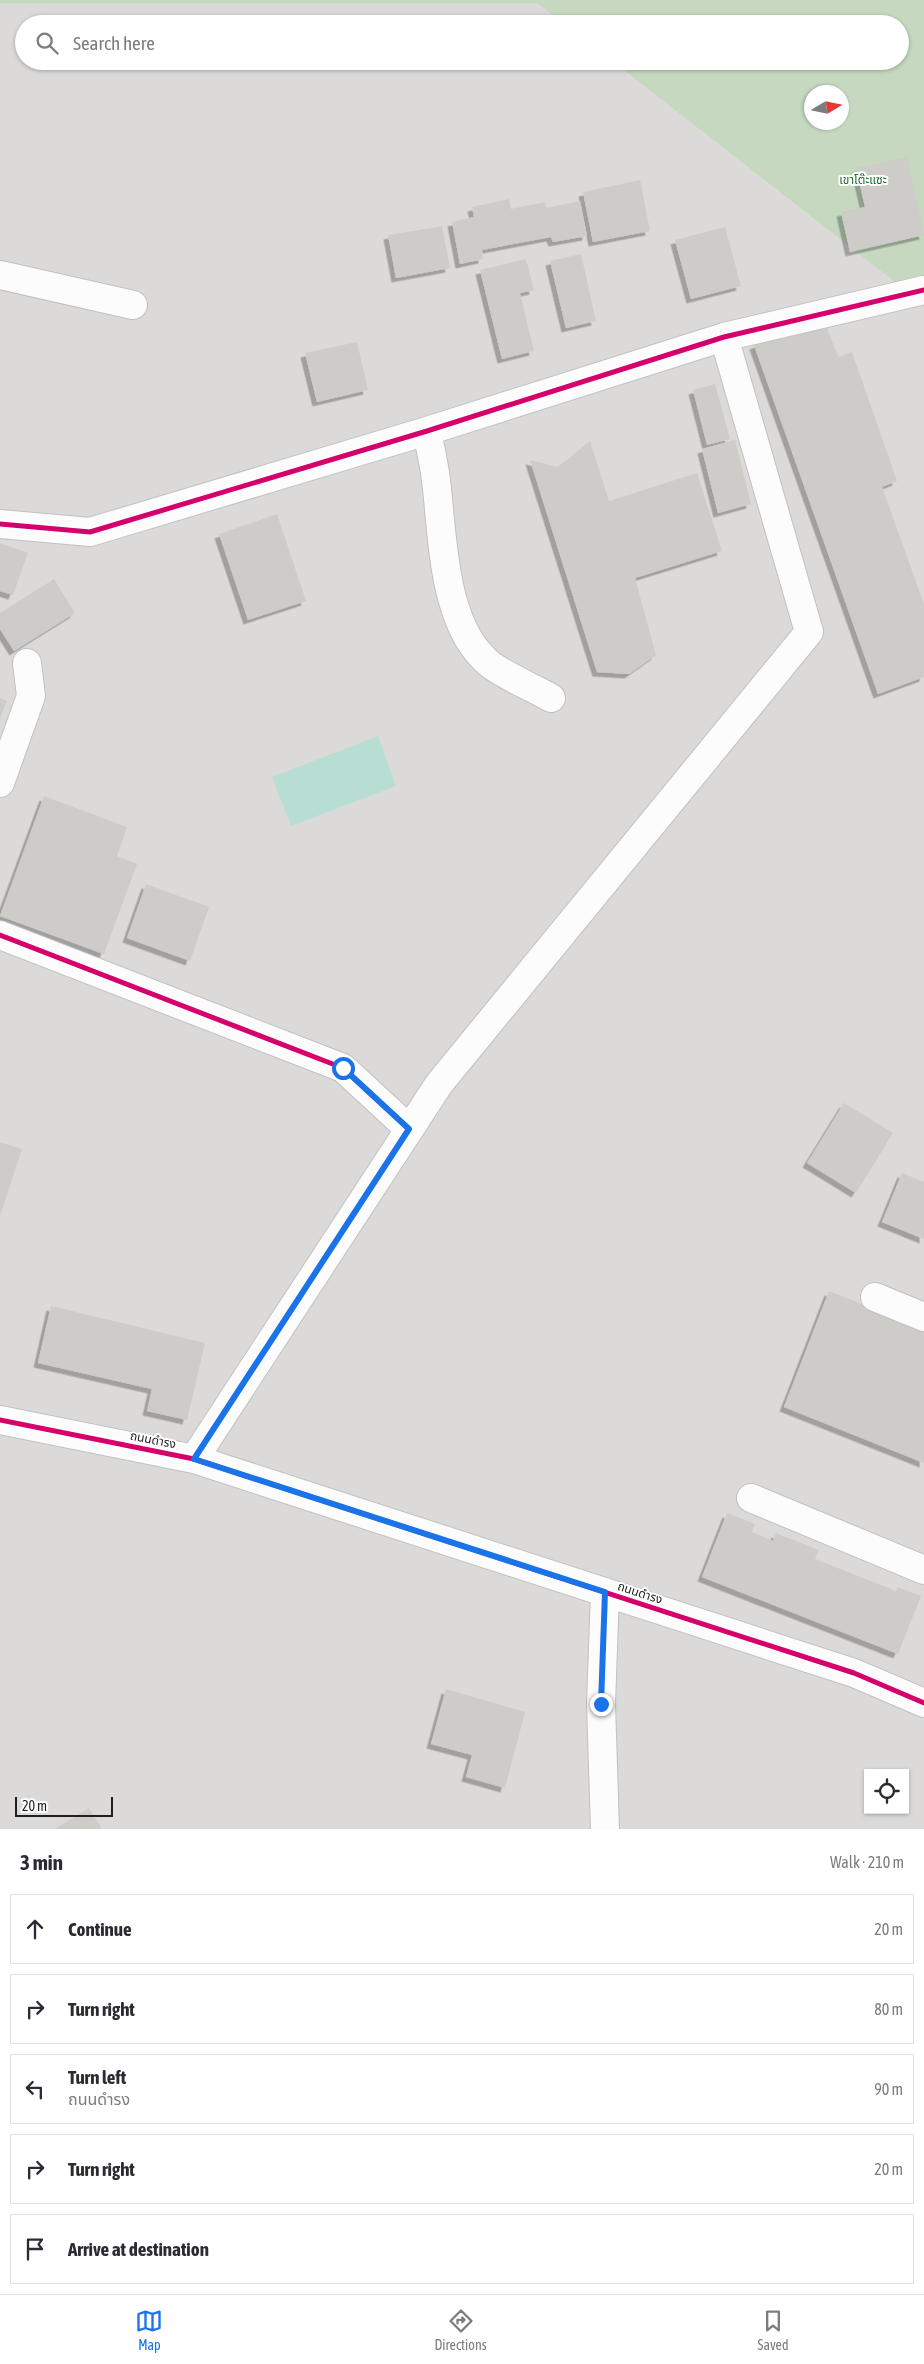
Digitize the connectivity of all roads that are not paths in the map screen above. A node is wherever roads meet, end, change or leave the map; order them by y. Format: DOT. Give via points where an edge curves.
graph roads {
  1 [pos="0,275"];
  2 [pos="924,290"];
  3 [pos="133,305"];
  4 [pos="724,337"];
  5 [pos="427,431"];
  6 [pos="0,524"];
  7 [pos="27,663"];
  8 [pos="552,698"];
  9 [pos="0,782"];
  10 [pos="0,935"];
  11 [pos="409,1129"];
  12 [pos="875,1297"];
  13 [pos="924,1317"];
  14 [pos="0,1420"];
  15 [pos="194,1459"];
  16 [pos="750,1498"];
  17 [pos="924,1570"];
  18 [pos="605,1592"];
  19 [pos="922,1694"];
  20 [pos="605,1829"];
  1 -- 3 [label="street"];
  2 -- 4 [label="street"];
  4 -- 5 [label="street"];
  4 -- 11 [label="street" via="808,632 439,1084"];
  5 -- 6 [label="street" via="90,532"];
  5 -- 8 [label="street" via="449,589 459,618 472,643 491,665"];
  7 -- 9 [label="street" via="32,696"];
  10 -- 11 [label="street" via="343,1068"];
  11 -- 15 [label="street"];
  12 -- 13 [label="street"];
  14 -- 15 [label="street, ถนนดำรง"];
  15 -- 18 [label="street, ถนนดำรง"];
  16 -- 17 [label="street"];
  18 -- 19 [label="street, ถนนดำรง"];
  18 -- 20 [label="street" via="601,1704"];
}
